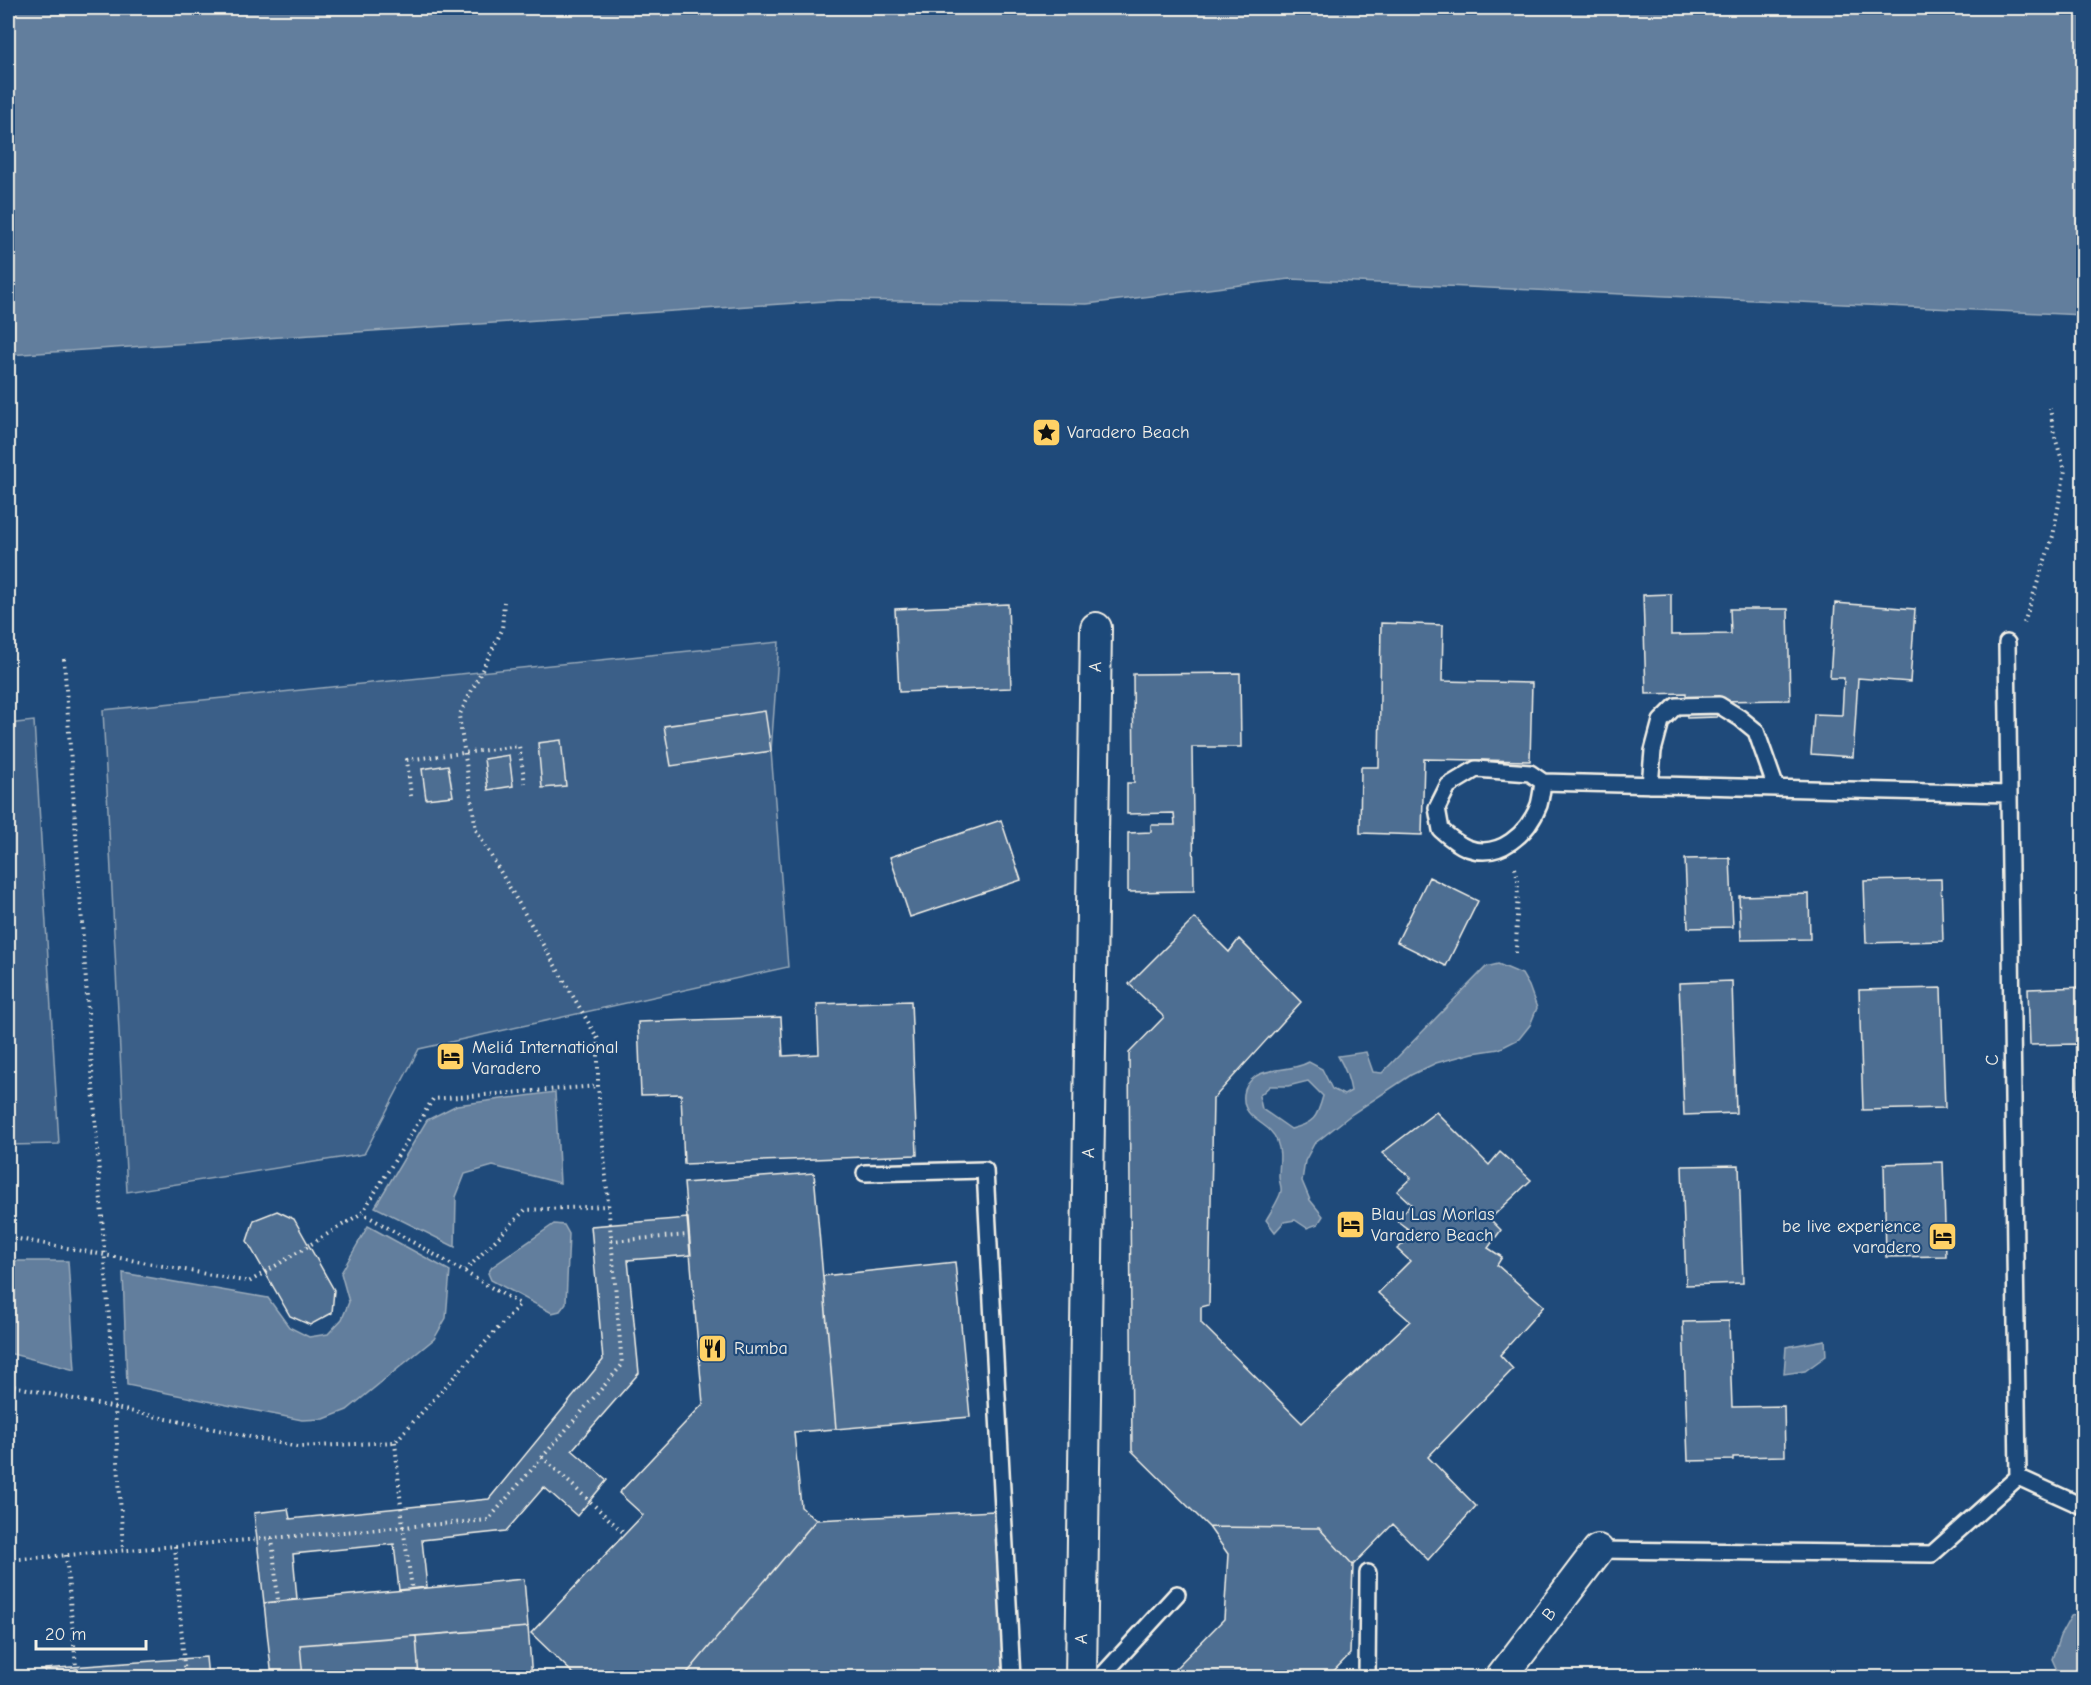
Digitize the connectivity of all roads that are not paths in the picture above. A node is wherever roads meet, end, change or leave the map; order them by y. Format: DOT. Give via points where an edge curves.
graph roads {
  1 [pos="1096,628"];
  2 [pos="2007,643"];
  3 [pos="1544,782"];
  4 [pos="1650,785"];
  5 [pos="1776,788"];
  6 [pos="2008,794"];
  7 [pos="865,1173"];
  8 [pos="2018,1477"];
  9 [pos="2084,1507"];
  10 [pos="1598,1551"];
  11 [pos="1368,1573"];
  12 [pos="1177,1594"];
  13 [pos="1012,1677"];
  14 [pos="1081,1677"];
  15 [pos="1100,1677"];
  16 [pos="1367,1677"];
  17 [pos="1500,1677"];
  1 -- 14 [label="street, A"];
  2 -- 6 [label="lane, C"];
  3 -- 3 [label="lane" via="1530,773 1476,769 1448,786 1437,808 1441,830 1470,849 1494,850 1511,843 1528,826"];
  3 -- 4 [label="lane"];
  4 -- 5 [label="lane"];
  4 -- 5 [label="lane" via="1661,721 1676,706 1719,705 1756,732"];
  5 -- 6 [label="lane"];
  6 -- 8 [label="lane, C"];
  7 -- 13 [label="lane" via="985,1170"];
  8 -- 9 [label="lane"];
  8 -- 10 [label="lane" via="1932,1554"];
  10 -- 17 [label="street, B"];
  11 -- 16 [label="lane"];
  12 -- 15 [label="lane"];
}
